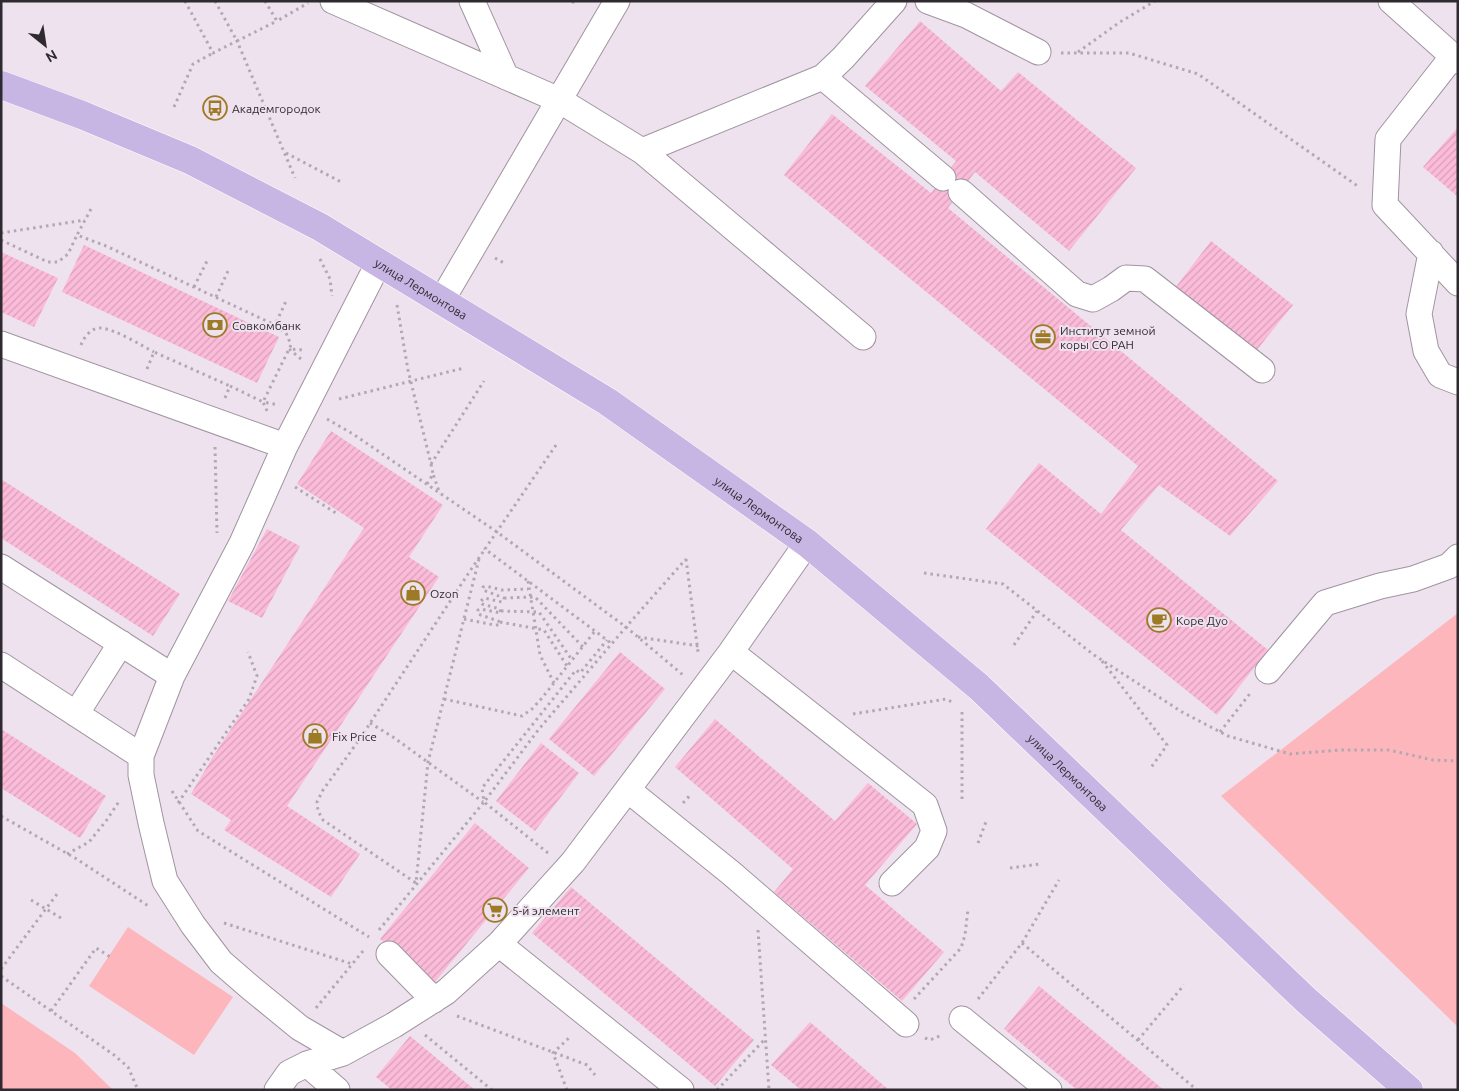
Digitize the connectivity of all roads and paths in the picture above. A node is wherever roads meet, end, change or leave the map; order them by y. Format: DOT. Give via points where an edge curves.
graph roads {
  1 [pos="185,1"];
  2 [pos="215,1"];
  3 [pos="265,1"];
  4 [pos="311,1"];
  5 [pos="333,1"];
  6 [pos="472,1"];
  7 [pos="574,1"];
  8 [pos="617,1"];
  9 [pos="894,1"];
  10 [pos="928,1"];
  11 [pos="1155,1"];
  12 [pos="1391,1"];
  13 [pos="574,6"];
  14 [pos="277,21"];
  15 [pos="237,41"];
  16 [pos="1038,52"];
  17 [pos="1077,52"];
  18 [pos="213,53"];
  19 [pos="1455,59"];
  20 [pos="506,77"];
  21 [pos="823,77"];
  22 [pos="1,85"];
  23 [pos="559,100"];
  24 [pos="174,107"];
  25 [pos="642,151"];
  26 [pos="285,153"];
  27 [pos="295,178"];
  28 [pos="343,183"];
  29 [pos="1385,205"];
  30 [pos="91,209"];
  31 [pos="85,220"];
  32 [pos="1,233"];
  33 [pos="77,235"];
  34 [pos="1,240"];
  35 [pos="1431,253"];
  36 [pos="318,256"];
  37 [pos="494,258"];
  38 [pos="207,261"];
  39 [pos="378,262"];
  40 [pos="504,263"];
  41 [pos="228,271"];
  42 [pos="1458,283"];
  43 [pos="194,287"];
  44 [pos="396,296"];
  45 [pos="216,298"];
  46 [pos="333,298"];
  47 [pos="287,300"];
  48 [pos="442,300"];
  49 [pos="275,325"];
  50 [pos="863,337"];
  51 [pos="1,344"];
  52 [pos="154,352"];
  53 [pos="71,368"];
  54 [pos="464,368"];
  55 [pos="1262,370"];
  56 [pos="410,381"];
  57 [pos="484,381"];
  58 [pos="1458,382"];
  59 [pos="230,386"];
  60 [pos="136,392"];
  61 [pos="335,399"];
  62 [pos="214,420"];
  63 [pos="342,427"];
  64 [pos="556,445"];
  65 [pos="285,446"];
  66 [pos="432,464"];
  67 [pos="273,473"];
  68 [pos="433,474"];
  69 [pos="426,484"];
  70 [pos="440,494"];
  71 [pos="339,515"];
  72 [pos="497,532"];
  73 [pos="217,539"];
  74 [pos="807,543"];
  75 [pos="485,550"];
  76 [pos="1458,558"];
  77 [pos="479,559"];
  78 [pos="1,567"];
  79 [pos="924,573"];
  80 [pos="528,581"];
  81 [pos="528,589"];
  82 [pos="504,598"];
  83 [pos="530,598"];
  84 [pos="501,611"];
  85 [pos="1037,611"];
  86 [pos="532,612"];
  87 [pos="464,619"];
  88 [pos="500,622"];
  89 [pos="626,627"];
  90 [pos="535,629"];
  91 [pos="595,631"];
  92 [pos="638,637"];
  93 [pos="606,640"];
  94 [pos="121,643"];
  95 [pos="612,644"];
  96 [pos="1014,645"];
  97 [pos="697,646"];
  98 [pos="583,647"];
  99 [pos="248,652"];
  100 [pos="731,652"];
  101 [pos="1100,659"];
  102 [pos="572,660"];
  103 [pos="1,665"];
  104 [pos="567,666"];
  105 [pos="1268,671"];
  106 [pos="172,676"];
  107 [pos="554,683"];
  108 [pos="703,691"];
  109 [pos="444,699"];
  110 [pos="954,703"];
  111 [pos="962,707"];
  112 [pos="76,714"];
  113 [pos="817,720"];
  114 [pos="370,723"];
  115 [pos="1220,732"];
  116 [pos="1458,761"];
  117 [pos="428,762"];
  118 [pos="141,766"];
  119 [pos="1150,769"];
  120 [pos="628,790"];
  121 [pos="175,797"];
  122 [pos="962,798"];
  123 [pos="484,802"];
  124 [pos="178,803"];
  125 [pos="1,816"];
  126 [pos="986,819"];
  127 [pos="978,842"];
  128 [pos="67,854"];
  129 [pos="1040,864"];
  130 [pos="568,868"];
  131 [pos="1010,868"];
  132 [pos="1059,880"];
  133 [pos="892,883"];
  134 [pos="416,884"];
  135 [pos="57,894"];
  136 [pos="755,894"];
  137 [pos="31,900"];
  138 [pos="46,909"];
  139 [pos="153,909"];
  140 [pos="968,909"];
  141 [pos="183,910"];
  142 [pos="61,918"];
  143 [pos="376,943"];
  144 [pos="1022,943"];
  145 [pos="498,944"];
  146 [pos="112,958"];
  147 [pos="352,964"];
  148 [pos="1,969"];
  149 [pos="1,976"];
  150 [pos="1184,985"];
  151 [pos="434,1000"];
  152 [pos="51,1011"];
  153 [pos="404,1018"];
  154 [pos="590,1018"];
  155 [pos="962,1019"];
  156 [pos="902,1021"];
  157 [pos="300,1028"];
  158 [pos="766,1038"];
  159 [pos="1138,1040"];
  160 [pos="553,1052"];
  161 [pos="343,1053"];
  162 [pos="307,1064"];
  163 [pos="595,1075"];
  164 [pos="138,1090"];
  165 [pos="277,1090"];
  166 [pos="337,1090"];
  167 [pos="492,1090"];
  168 [pos="567,1090"];
  169 [pos="681,1090"];
  170 [pos="717,1090"];
  171 [pos="769,1090"];
  172 [pos="1049,1090"];
  173 [pos="1197,1090"];
  174 [pos="1409,1090"];
  1 -- 18 [label="path"];
  2 -- 15 [label="path"];
  3 -- 14 [label="path"];
  4 -- 14 [label="path"];
  5 -- 20 [label="street"];
  6 -- 20 [label="street"];
  7 -- 13 [label="path"];
  8 -- 23 [label="street"];
  9 -- 21 [label="street"];
  10 -- 16 [label="street" via="966,15"];
  11 -- 17 [label="path"];
  12 -- 19 [label="street"];
  14 -- 15 [label="path"];
  15 -- 18 [label="path"];
  15 -- 26 [label="path"];
  16 -- 17 [label="path"];
  17 -- 29 [label="path" via="1129,53 1198,74"];
  18 -- 24 [label="path" via="193,64"];
  19 -- 29 [label="street" via="1388,138"];
  20 -- 23 [label="street"];
  21 -- 25 [label="street"];
  21 -- 55 [label="street" via="1077,294 1093,299 1126,278 1144,279"];
  22 -- 39 [label="main road, улица Лермонтова" via="190,160 320,227"];
  23 -- 25 [label="street"];
  23 -- 48 [label="street"];
  25 -- 50 [label="street"];
  26 -- 27 [label="path"];
  26 -- 28 [label="path"];
  29 -- 35 [label="street"];
  30 -- 31 [label="path"];
  31 -- 32 [label="path"];
  31 -- 33 [label="path"];
  33 -- 34 [label="path" via="68,254 58,262 48,262"];
  33 -- 43 [label="path"];
  35 -- 42 [label="street"];
  35 -- 58 [label="street" via="1419,314 1426,351 1440,375"];
  36 -- 46 [label="path" via="330,279"];
  37 -- 40 [label="path"];
  38 -- 43 [label="path"];
  39 -- 48 [label="main road, улица Лермонтова"];
  39 -- 65 [label="street"];
  41 -- 45 [label="path"];
  43 -- 45 [label="path"];
  44 -- 56 [label="path"];
  45 -- 49 [label="path"];
  47 -- 49 [label="path"];
  48 -- 74 [label="main road, улица Лермонтова" via="608,402"];
  49 -- 59 [label="path" via="286,333 291,345 263,402"];
  51 -- 53 [label="street"];
  52 -- 53 [label="path" via="111,330 99,328 83,340"];
  52 -- 59 [label="path"];
  52 -- 60 [label="path"];
  53 -- 60 [label="street"];
  54 -- 56 [label="path"];
  56 -- 61 [label="path"];
  56 -- 66 [label="path"];
  57 -- 66 [label="path"];
  59 -- 62 [label="path"];
  60 -- 62 [label="street"];
  62 -- 65 [label="street"];
  62 -- 73 [label="path"];
  63 -- 69 [label="path"];
  64 -- 72 [label="path"];
  65 -- 67 [label="street"];
  66 -- 68 [label="path"];
  67 -- 71 [label="path"];
  67 -- 106 [label="street" via="242,543"];
  68 -- 69 [label="path"];
  68 -- 70 [label="path"];
  69 -- 70 [label="path"];
  70 -- 72 [label="path"];
  72 -- 75 [label="path"];
  72 -- 89 [label="path"];
  74 -- 100 [label="street"];
  74 -- 174 [label="main road, улица Лермонтова" via="979,687 1306,1000"];
  75 -- 77 [label="path"];
  75 -- 80 [label="path"];
  76 -- 105 [label="street" via="1448,566 1413,579 1325,603"];
  77 -- 87 [label="path"];
  77 -- 114 [label="path"];
  78 -- 94 [label="street"];
  79 -- 85 [label="path" via="1003,584"];
  80 -- 81 [label="path"];
  80 -- 91 [label="path"];
  81 -- 82 [label="path" via="483,587 483,590"];
  81 -- 83 [label="path"];
  82 -- 83 [label="path"];
  82 -- 84 [label="path" via="502,602 484,598 480,602"];
  83 -- 86 [label="path"];
  83 -- 98 [label="path" via="535,598"];
  84 -- 86 [label="path"];
  84 -- 88 [label="path" via="478,610 478,614"];
  85 -- 96 [label="path"];
  85 -- 101 [label="path"];
  86 -- 90 [label="path"];
  86 -- 102 [label="path" via="538,612"];
  87 -- 88 [label="path" via="494,625"];
  87 -- 109 [label="path"];
  88 -- 90 [label="path"];
  89 -- 92 [label="path"];
  89 -- 95 [label="path"];
  89 -- 97 [label="path" via="686,559"];
  90 -- 104 [label="path" via="544,630"];
  90 -- 107 [label="path" via="540,655"];
  91 -- 93 [label="path"];
  91 -- 98 [label="path"];
  92 -- 97 [label="path"];
  92 -- 108 [label="path"];
  93 -- 95 [label="path"];
  93 -- 123 [label="path" via="580,673 576,670 482,788"];
  94 -- 106 [label="street"];
  94 -- 112 [label="street"];
  95 -- 123 [label="path" via="539,729"];
  97 -- 100 [label="path"];
  97 -- 108 [label="path"];
  98 -- 102 [label="path"];
  99 -- 124 [label="path" via="257,676 249,699"];
  100 -- 108 [label="street"];
  100 -- 113 [label="street"];
  101 -- 115 [label="path" via="1182,712"];
  101 -- 119 [label="path" via="1167,745"];
  102 -- 104 [label="path"];
  103 -- 112 [label="street"];
  104 -- 107 [label="path"];
  105 -- 115 [label="path"];
  106 -- 118 [label="street"];
  107 -- 109 [label="path" via="522,716"];
  108 -- 120 [label="street"];
  109 -- 117 [label="path"];
  110 -- 113 [label="path" via="946,699"];
  111 -- 122 [label="path"];
  112 -- 118 [label="street"];
  113 -- 133 [label="street" via="925,804 934,831 927,848"];
  114 -- 117 [label="path"];
  114 -- 134 [label="path" via="323,790 317,802 318,811 323,820"];
  115 -- 116 [label="path" via="1290,754 1389,750 1432,760"];
  117 -- 123 [label="path"];
  117 -- 134 [label="path"];
  118 -- 128 [label="path" via="89,842"];
  118 -- 141 [label="street" via="165,881"];
  120 -- 130 [label="street"];
  120 -- 136 [label="street"];
  121 -- 124 [label="path"];
  123 -- 130 [label="path"];
  123 -- 134 [label="path"];
  124 -- 143 [label="path" via="198,831"];
  125 -- 128 [label="path"];
  126 -- 127 [label="path"];
  128 -- 139 [label="path"];
  129 -- 131 [label="path"];
  130 -- 145 [label="street"];
  132 -- 144 [label="path"];
  134 -- 143 [label="path"];
  135 -- 138 [label="path"];
  136 -- 156 [label="street"];
  136 -- 158 [label="path"];
  137 -- 138 [label="path"];
  138 -- 142 [label="path"];
  138 -- 148 [label="path"];
  140 -- 156 [label="path" via="961,948"];
  141 -- 147 [label="path"];
  141 -- 157 [label="street" via="221,962"];
  143 -- 147 [label="path"];
  143 -- 151 [label="street"];
  144 -- 155 [label="path"];
  144 -- 159 [label="path"];
  145 -- 151 [label="street"];
  145 -- 154 [label="street"];
  146 -- 152 [label="path" via="96,948"];
  147 -- 157 [label="path"];
  149 -- 152 [label="path"];
  150 -- 159 [label="path"];
  151 -- 153 [label="street"];
  151 -- 160 [label="path" via="449,1012"];
  152 -- 164 [label="path" via="128,1067"];
  153 -- 161 [label="street"];
  153 -- 167 [label="path"];
  154 -- 160 [label="path"];
  154 -- 169 [label="street"];
  155 -- 156 [label="path" via="941,1037 930,1040"];
  155 -- 172 [label="street"];
  157 -- 161 [label="street"];
  158 -- 170 [label="path"];
  158 -- 171 [label="path"];
  159 -- 173 [label="path"];
  160 -- 163 [label="path" via="587,1065"];
  160 -- 168 [label="path"];
  161 -- 162 [label="street"];
  162 -- 165 [label="street" via="289,1073"];
  162 -- 166 [label="street"];
}
